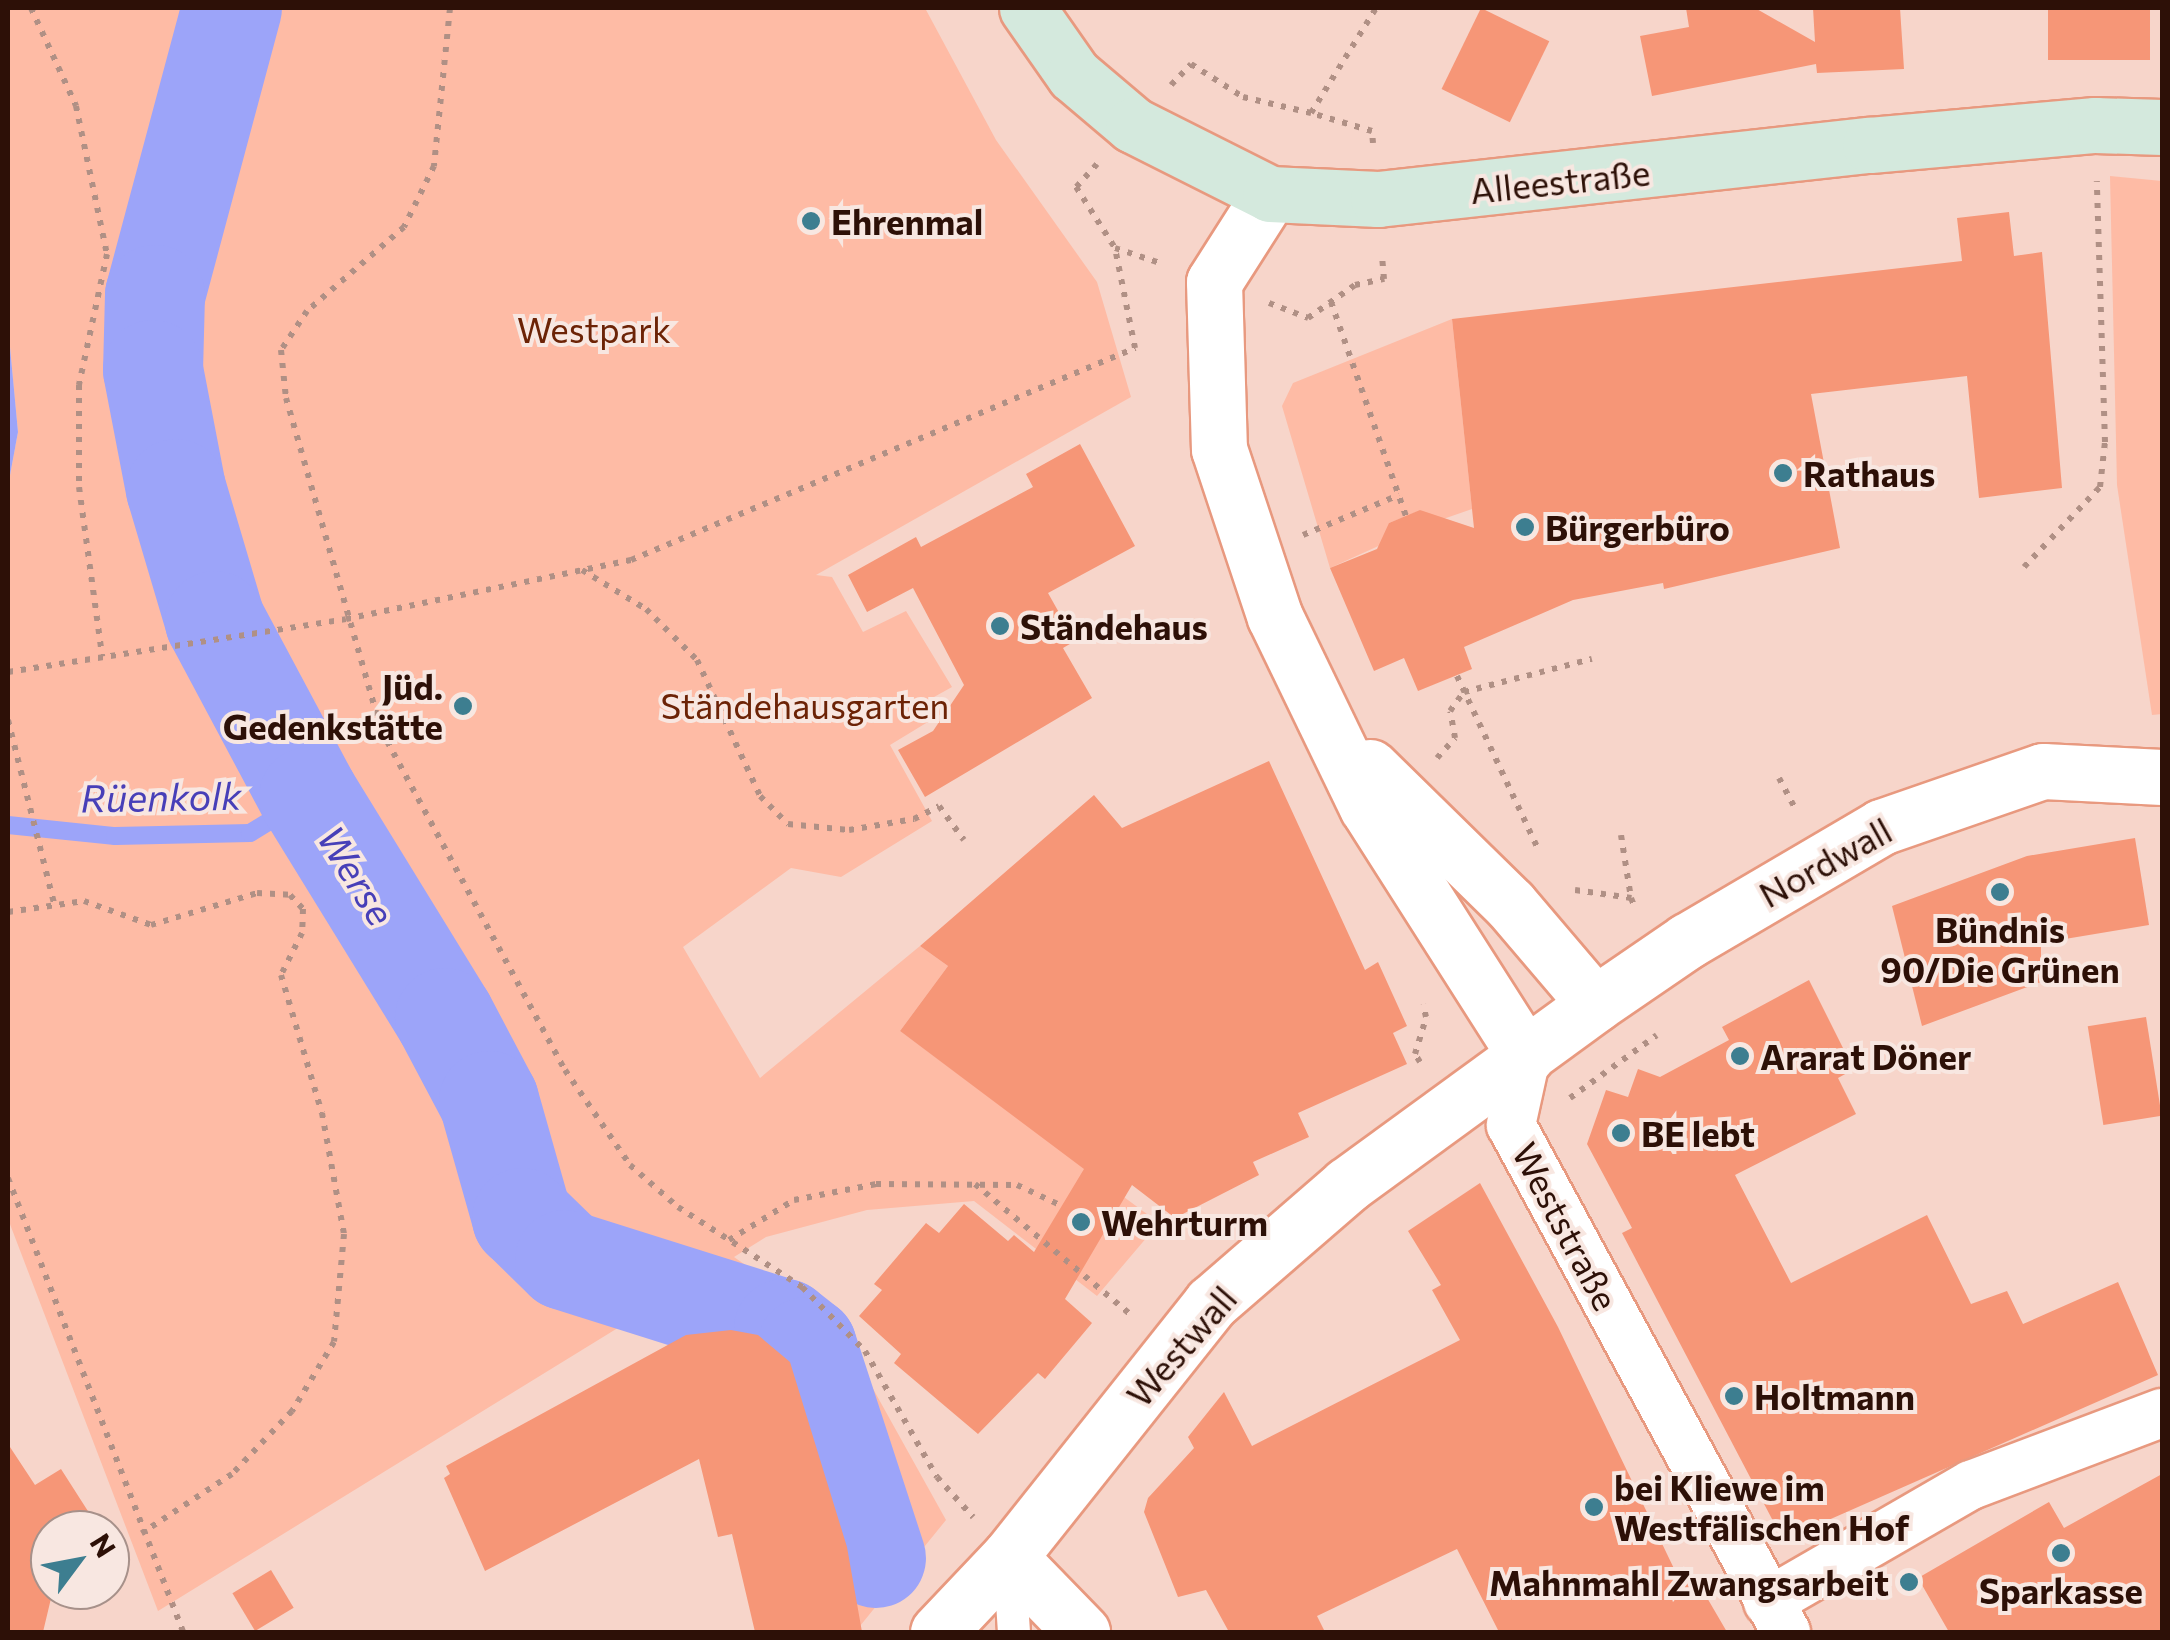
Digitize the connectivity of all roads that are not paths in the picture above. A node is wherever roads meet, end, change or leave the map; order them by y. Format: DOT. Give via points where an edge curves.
graph roads {
  1 [pos="1027,8"];
  2 [pos="2162,127"];
  3 [pos="1270,194"];
  4 [pos="1322,716"];
  5 [pos="2162,777"];
  6 [pos="1595,1004"];
  7 [pos="1526,1057"];
  8 [pos="2162,1413"];
  9 [pos="1008,1557"];
  10 [pos="1777,1617"];
  11 [pos="938,1632"];
  12 [pos="1014,1632"];
  13 [pos="1082,1632"];
  1 -- 3 [label="main road, Alleestraße" via="1074,75 1132,126"];
  2 -- 3 [label="main road, Alleestraße" via="2095,125 1378,199"];
  3 -- 4 [label="street" via="1214,282 1219,450 1275,617"];
  4 -- 6 [label="street" via="1510,904"];
  4 -- 7 [label="street" via="1367,806"];
  5 -- 6 [label="street, Nordwall" via="2043,771 1882,826 1687,941"];
  6 -- 7 [label="street, Nordwall"];
  7 -- 9 [label="street, Westwall" via="1348,1185 1211,1303"];
  7 -- 10 [label="street, Weststraße" via="1511,1124"];
  8 -- 10 [label="street" via="1971,1485"];
  9 -- 11 [label="street, Westwall"];
  9 -- 12 [label="lane"];
  9 -- 13 [label="street"];
}
